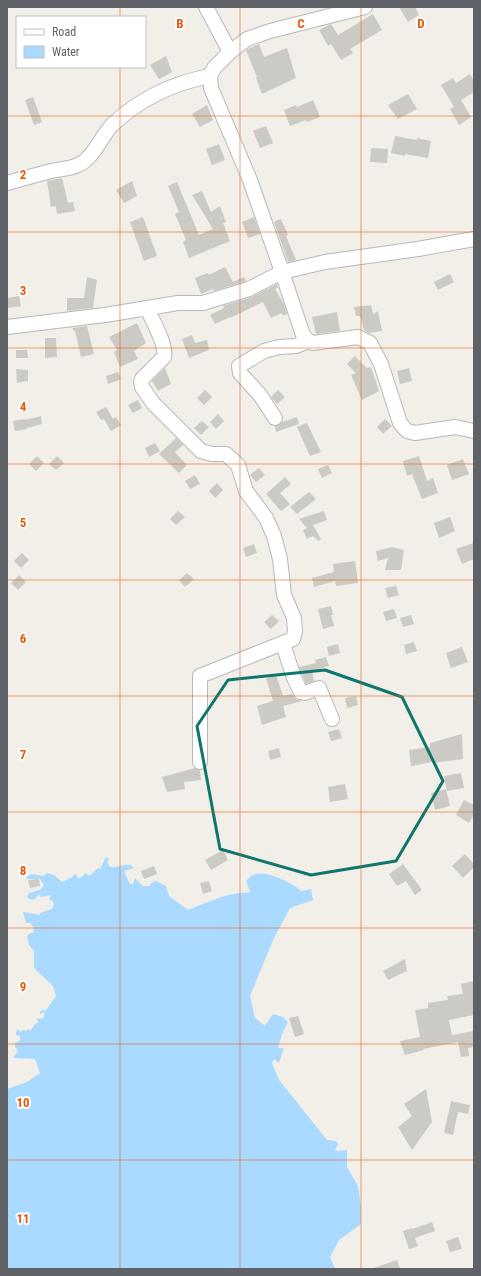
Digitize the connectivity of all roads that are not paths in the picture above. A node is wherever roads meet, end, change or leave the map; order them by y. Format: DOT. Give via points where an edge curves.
graph roads {
  1 [pos="206,7"];
  2 [pos="365,7"];
  3 [pos="230,52"];
  4 [pos="210,76"];
  5 [pos="7,183"];
  6 [pos="474,239"];
  7 [pos="282,272"];
  8 [pos="146,308"];
  9 [pos="7,328"];
  10 [pos="308,341"];
  11 [pos="275,418"];
  12 [pos="474,431"];
  13 [pos="283,644"];
  14 [pos="332,719"];
  15 [pos="200,762"];
  1 -- 3 [label="street"];
  2 -- 3 [label="street" via="270,31 247,39"];
  3 -- 4 [label="street" via="214,68"];
  4 -- 5 [label="street" via="170,86 146,99 113,125 86,159 78,165"];
  4 -- 7 [label="street" via="211,88 250,180"];
  6 -- 7 [label="street" via="325,262"];
  7 -- 8 [label="street" via="249,289 211,301"];
  7 -- 10 [label="street" via="303,335"];
  8 -- 9 [label="street"];
  8 -- 13 [label="street" via="165,353 142,378 142,387 153,403 201,451 226,454 238,465 246,491 266,518 280,559 284,595 294,618 295,631 293,639"];
  10 -- 11 [label="street" via="296,346 279,346 264,351 239,366 240,373 260,395"];
  10 -- 12 [label="street" via="313,343 358,337 370,343 381,364 400,423 407,431 415,433 455,427"];
  13 -- 14 [label="street" via="301,692 319,688"];
  13 -- 15 [label="street" via="200,676"];
}
